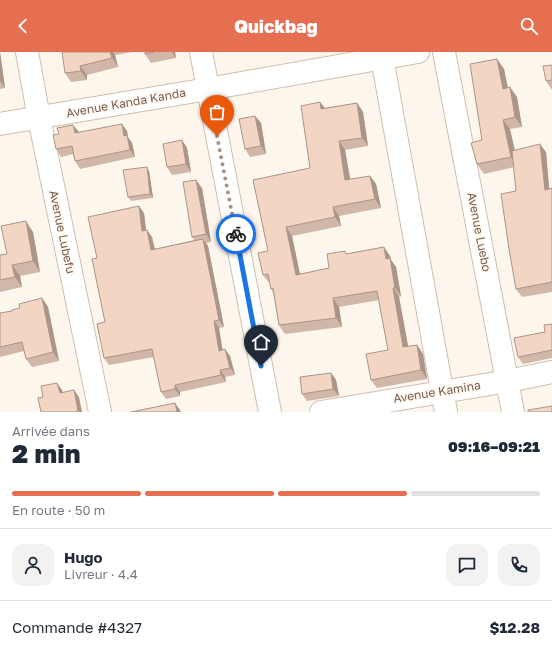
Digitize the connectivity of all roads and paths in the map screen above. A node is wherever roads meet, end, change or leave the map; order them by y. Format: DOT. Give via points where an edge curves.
graph roads {
  1 [pos="27,52"];
  2 [pos="200,52"];
  3 [pos="418,52"];
  4 [pos="444,52"];
  5 [pos="382,56"];
  6 [pos="208,89"];
  7 [pos="39,118"];
  8 [pos="0,124"];
  9 [pos="552,372"];
  10 [pos="508,381"];
  11 [pos="444,402"];
  12 [pos="100,412"];
  13 [pos="270,412"];
  14 [pos="321,412"];
  15 [pos="513,412"];
  1 -- 7 [label="street, Avenue Lubefu"];
  2 -- 6 [label="street"];
  3 -- 5 [label="street, Avenue Kanda Kanda"];
  4 -- 10 [label="street, Avenue Luebo"];
  5 -- 6 [label="street, Avenue Kanda Kanda"];
  5 -- 11 [label="street"];
  6 -- 7 [label="street, Avenue Kanda Kanda"];
  6 -- 13 [label="street"];
  7 -- 8 [label="street, Avenue Kanda Kanda"];
  7 -- 12 [label="street, Avenue Lubefu"];
  9 -- 10 [label="street, Avenue Kamina"];
  10 -- 11 [label="street, Avenue Kamina"];
  10 -- 15 [label="street, Avenue Luebo"];
  11 -- 14 [label="street, Avenue Kamina"];
}
